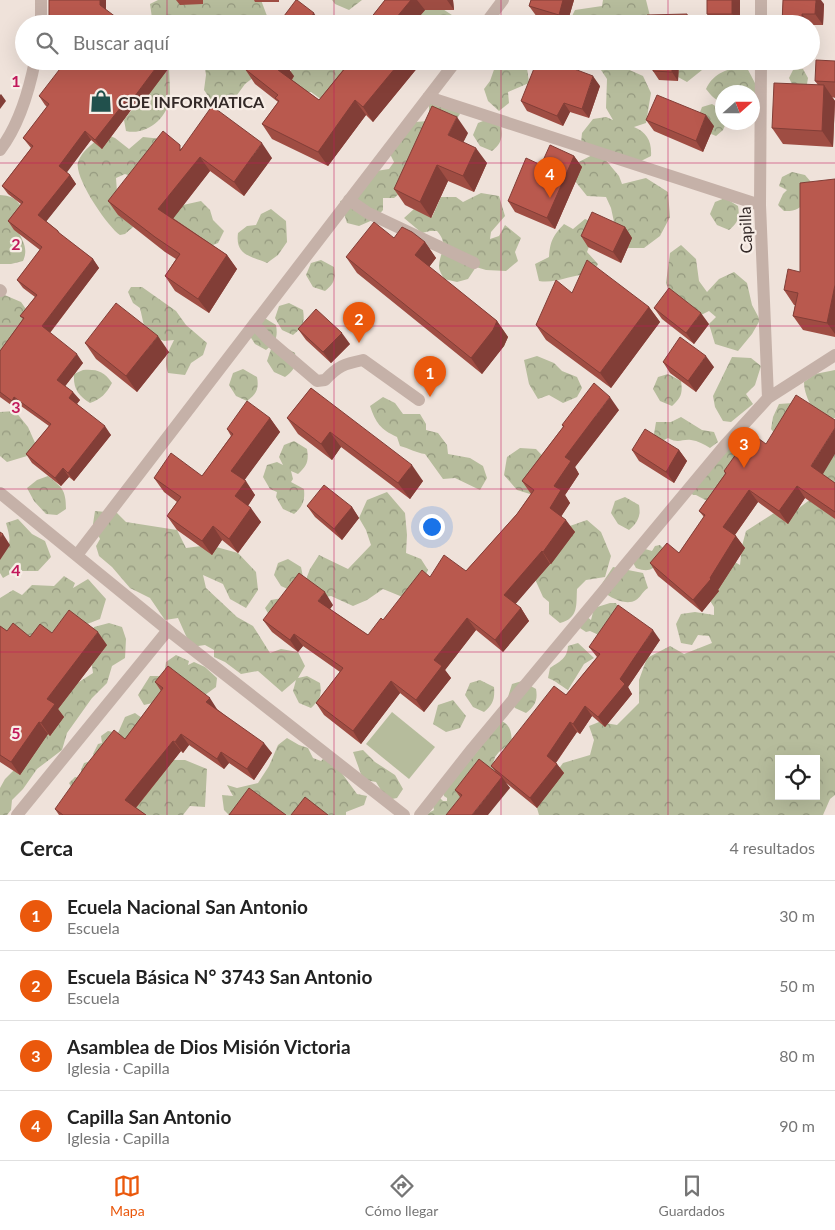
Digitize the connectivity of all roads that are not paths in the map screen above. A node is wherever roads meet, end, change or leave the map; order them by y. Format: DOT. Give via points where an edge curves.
graph roads {
  1 [pos="41,0"];
  2 [pos="503,0"];
  3 [pos="762,0"];
  4 [pos="41,15"];
  5 [pos="491,15"];
  6 [pos="761,15"];
  7 [pos="33,70"];
  8 [pos="449,70"];
  9 [pos="761,70"];
  10 [pos="428,97"];
  11 [pos="0,150"];
  12 [pos="349,200"];
  13 [pos="760,205"];
  14 [pos="474,263"];
  15 [pos="254,324"];
  16 [pos="835,356"];
  17 [pos="768,398"];
  18 [pos="419,400"];
  19 [pos="0,493"];
  20 [pos="77,555"];
  21 [pos="168,630"];
  22 [pos="18,815"];
  23 [pos="404,815"];
  24 [pos="420,815"];
  1 -- 4 [label="street"];
  2 -- 5 [label="street"];
  3 -- 6 [label="street"];
  7 -- 11 [label="street" via="10,136"];
  8 -- 10 [label="street"];
  9 -- 13 [label="street, Capilla"];
  10 -- 12 [label="street"];
  10 -- 13 [label="street"];
  12 -- 14 [label="street" via="368,214"];
  12 -- 15 [label="street"];
  13 -- 17 [label="street, Capilla"];
  15 -- 18 [label="street" via="317,380 325,380 344,364 364,360"];
  15 -- 20 [label="street"];
  16 -- 17 [label="street"];
  17 -- 24 [label="street" via="692,484"];
  19 -- 20 [label="street"];
  20 -- 21 [label="street"];
  21 -- 22 [label="street"];
  21 -- 23 [label="street"];
}
